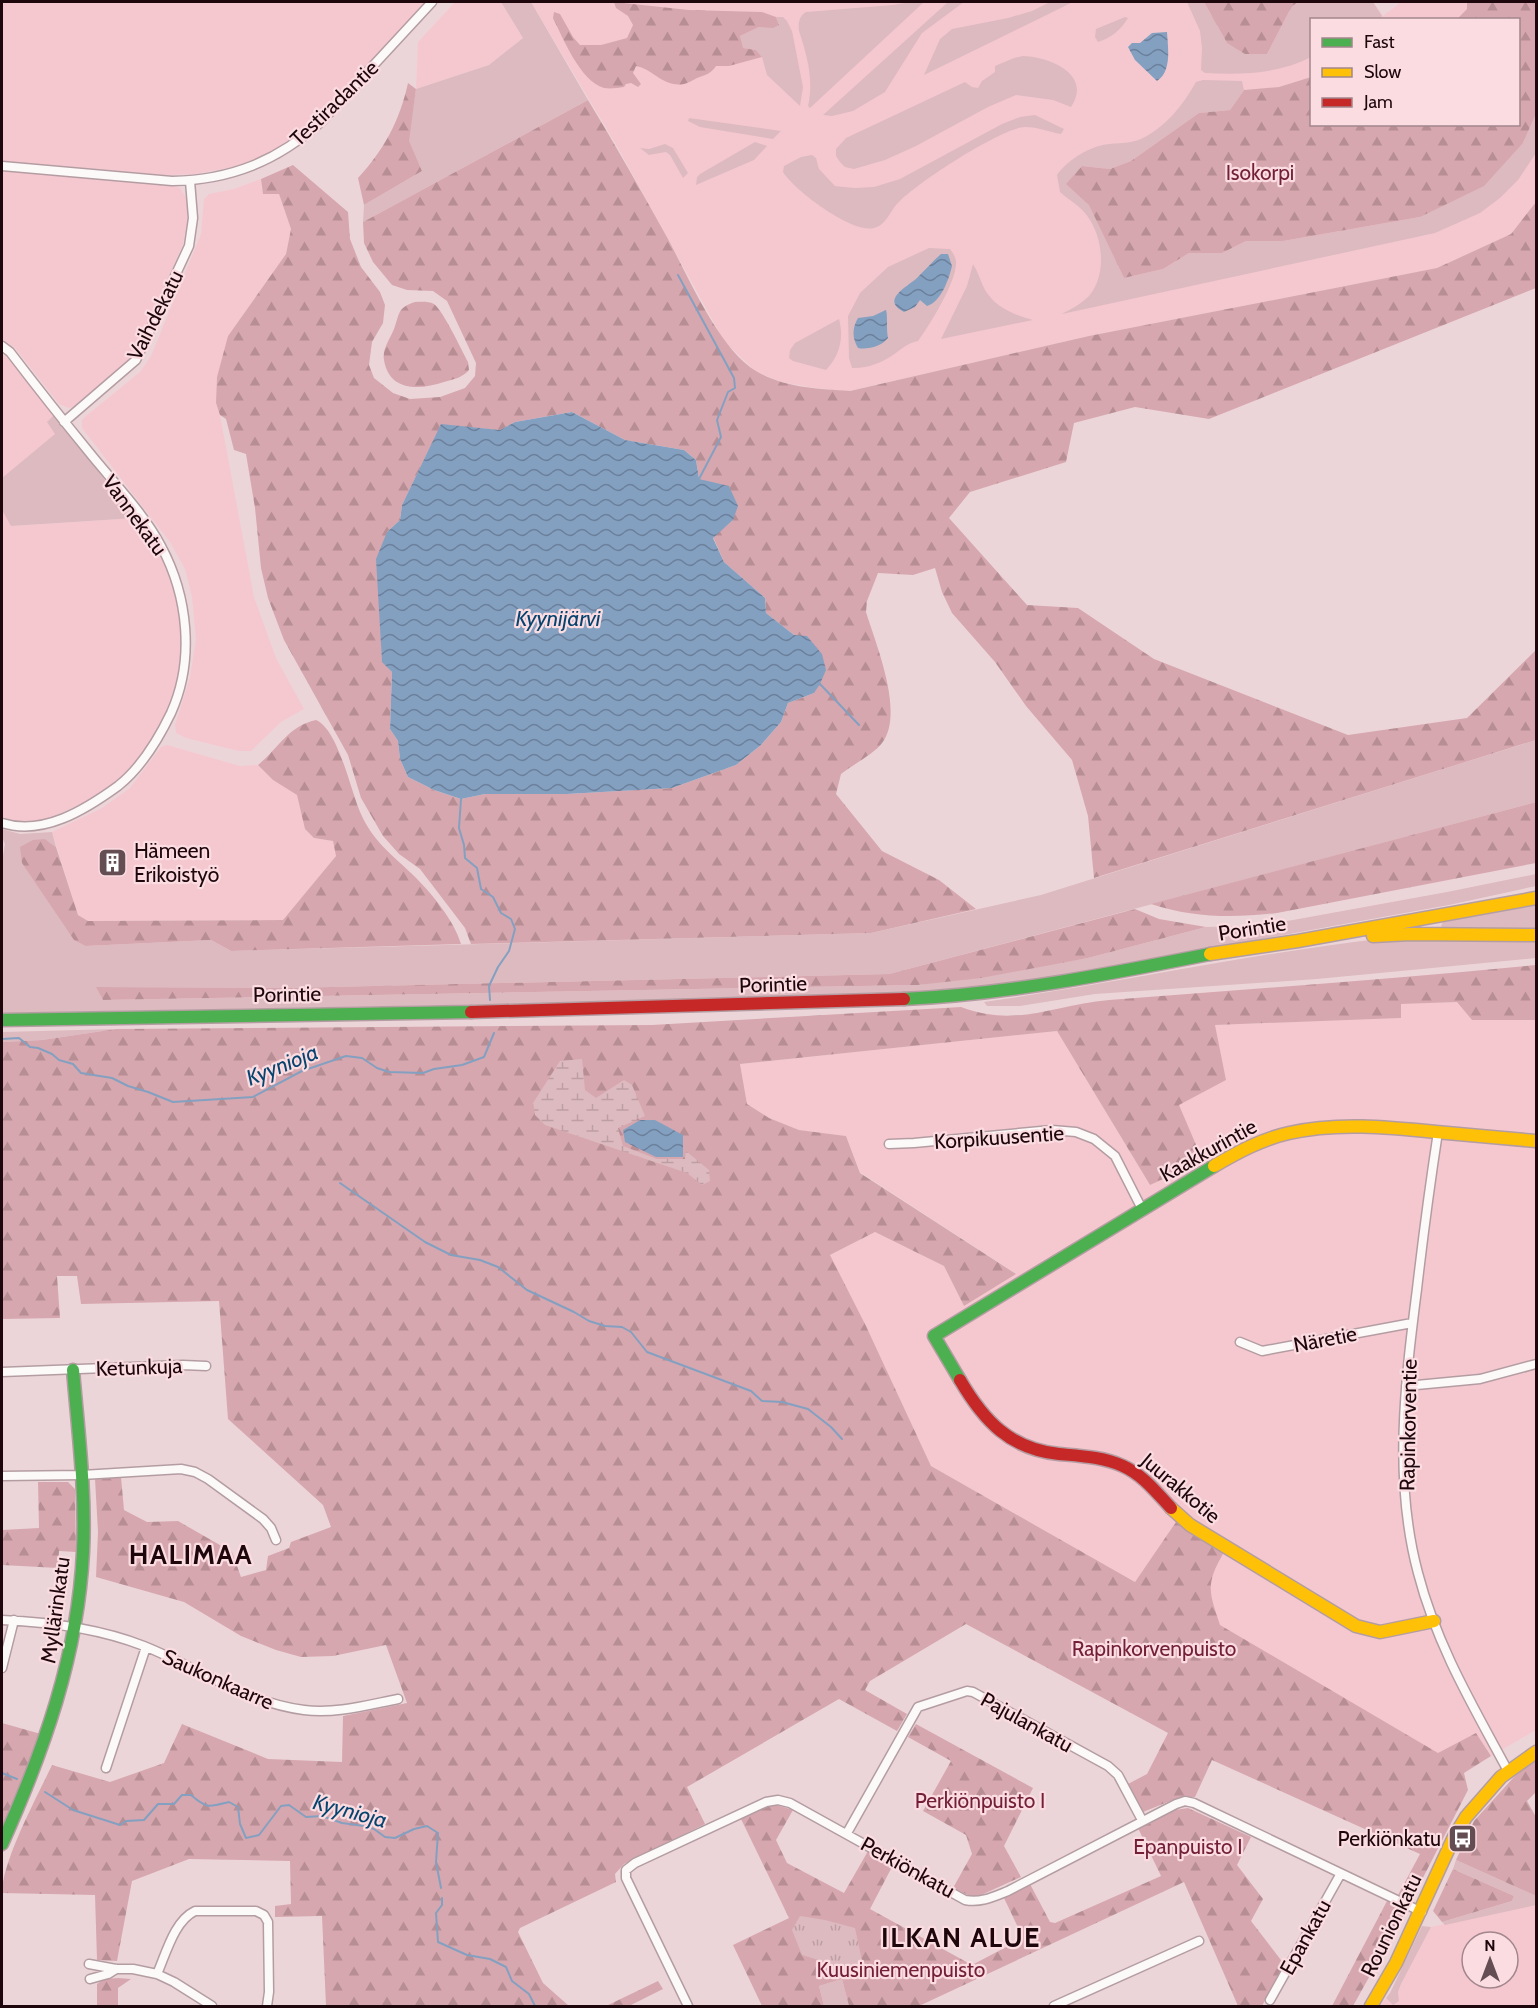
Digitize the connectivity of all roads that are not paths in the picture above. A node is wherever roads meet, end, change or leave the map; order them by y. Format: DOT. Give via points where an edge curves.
graph roads {
  1 [pos="432,2"];
  2 [pos="2,166"];
  3 [pos="190,181"];
  4 [pos="2,346"];
  5 [pos="64,422"];
  6 [pos="2,823"];
  7 [pos="1536,898"];
  8 [pos="1536,935"];
  9 [pos="1298,941"];
  10 [pos="2,1020"];
  11 [pos="1438,1132"];
  12 [pos="1536,1141"];
  13 [pos="889,1143"];
  14 [pos="1142,1209"];
  15 [pos="1412,1323"];
  16 [pos="934,1335"];
  17 [pos="1240,1342"];
  18 [pos="1536,1364"];
  19 [pos="206,1366"];
  20 [pos="73,1370"];
  21 [pos="2,1372"];
  22 [pos="1406,1386"];
  23 [pos="82,1475"];
  24 [pos="2,1476"];
  25 [pos="276,1540"];
  26 [pos="2,1620"];
  27 [pos="14,1620"];
  28 [pos="1434,1621"];
  29 [pos="76,1627"];
  30 [pos="146,1647"];
  31 [pos="2,1668"];
  32 [pos="398,1699"];
  33 [pos="1536,1752"];
  34 [pos="106,1768"];
  35 [pos="1508,1771"];
  36 [pos="1142,1820"];
  37 [pos="847,1833"];
  38 [pos="2,1844"];
  39 [pos="1341,1875"];
  40 [pos="1422,1912"];
  41 [pos="1199,1941"];
  42 [pos="89,1964"];
  43 [pos="116,1969"];
  44 [pos="157,1974"];
  45 [pos="90,1979"];
  46 [pos="1270,2000"];
  47 [pos="1066,2004"];
  48 [pos="212,2007"];
  49 [pos="267,2007"];
  50 [pos="688,2007"];
  51 [pos="1054,2007"];
  52 [pos="1371,2007"];
  1 -- 3 [label="street, Testiradantie" via="302,139 263,163"];
  2 -- 3 [label="street, Testiradantie"];
  3 -- 5 [label="street, Vaihdekatu" via="193,218 189,246 136,360"];
  4 -- 5 [label="street, Vannekatu"];
  5 -- 6 [label="street, Vannekatu" via="160,544 175,575 186,644 183,678 162,732 124,781 99,800 53,822 33,827"];
  7 -- 9 [label="main road, Porintie"];
  8 -- 9 [label="main road" via="1410,934"];
  9 -- 10 [label="main road, Porintie" via="1110,975 946,997 546,1010"];
  11 -- 12 [label="main road, Kaakkurintie"];
  11 -- 14 [label="main road, Kaakkurintie" via="1360,1124 1287,1132 1241,1150"];
  11 -- 15 [label="street, Rapinkorventie"];
  13 -- 14 [label="street, Korpikuusentie" via="1052,1130 1076,1132 1094,1139 1114,1156"];
  14 -- 16 [label="main road, Kaakkurintie"];
  15 -- 17 [label="street, Näretie" via="1262,1352"];
  15 -- 22 [label="street, Rapinkorventie"];
  16 -- 28 [label="main road, Juurakkotie" via="991,1424 1027,1448 1104,1459 1130,1469 1190,1525 1356,1626 1387,1631"];
  18 -- 22 [label="street" via="1480,1379"];
  19 -- 20 [label="street, Ketunkuja"];
  20 -- 21 [label="street, Ketunkuja"];
  20 -- 23 [label="main road, Myllärinkatu"];
  22 -- 28 [label="street, Rapinkorventie" via="1403,1466 1409,1525 1418,1573"];
  23 -- 24 [label="street"];
  23 -- 25 [label="street" via="181,1469 195,1472 263,1520"];
  23 -- 29 [label="main road, Myllärinkatu" via="83,1554"];
  26 -- 27 [label="street, Saukonkaarre"];
  27 -- 29 [label="street, Saukonkaarre"];
  27 -- 31 [label="street"];
  28 -- 35 [label="street, Rapinkorventie" via="1448,1659"];
  29 -- 30 [label="street, Saukonkaarre"];
  29 -- 38 [label="main road, Myllärinkatu" via="44,1746"];
  30 -- 32 [label="street, Saukonkaarre" via="282,1707 339,1711"];
  30 -- 34 [label="street"];
  33 -- 35 [label="main road, Rounionkatu"];
  35 -- 40 [label="main road, Rounionkatu" via="1466,1817"];
  36 -- 37 [label="street, Perkiönkatu" via="1008,1891 975,1902"];
  36 -- 37 [label="street, Pajulankatu" via="1118,1775 1108,1766 967,1691 918,1707"];
  36 -- 39 [label="street, Perkiönkatu" via="1185,1801 1194,1803"];
  37 -- 50 [label="street, Perkiönkatu" via="790,1803 766,1802 626,1870"];
  39 -- 40 [label="street, Perkiönkatu"];
  39 -- 46 [label="street, Epankatu"];
  40 -- 52 [label="main road, Rounionkatu"];
  41 -- 47 [label="street"];
  42 -- 43 [label="street"];
  43 -- 44 [label="street"];
  43 -- 45 [label="street"];
  44 -- 48 [label="street"];
  44 -- 49 [label="street" via="186,1915 195,1911 256,1911 268,1922"];
  47 -- 51 [label="street"];
}
